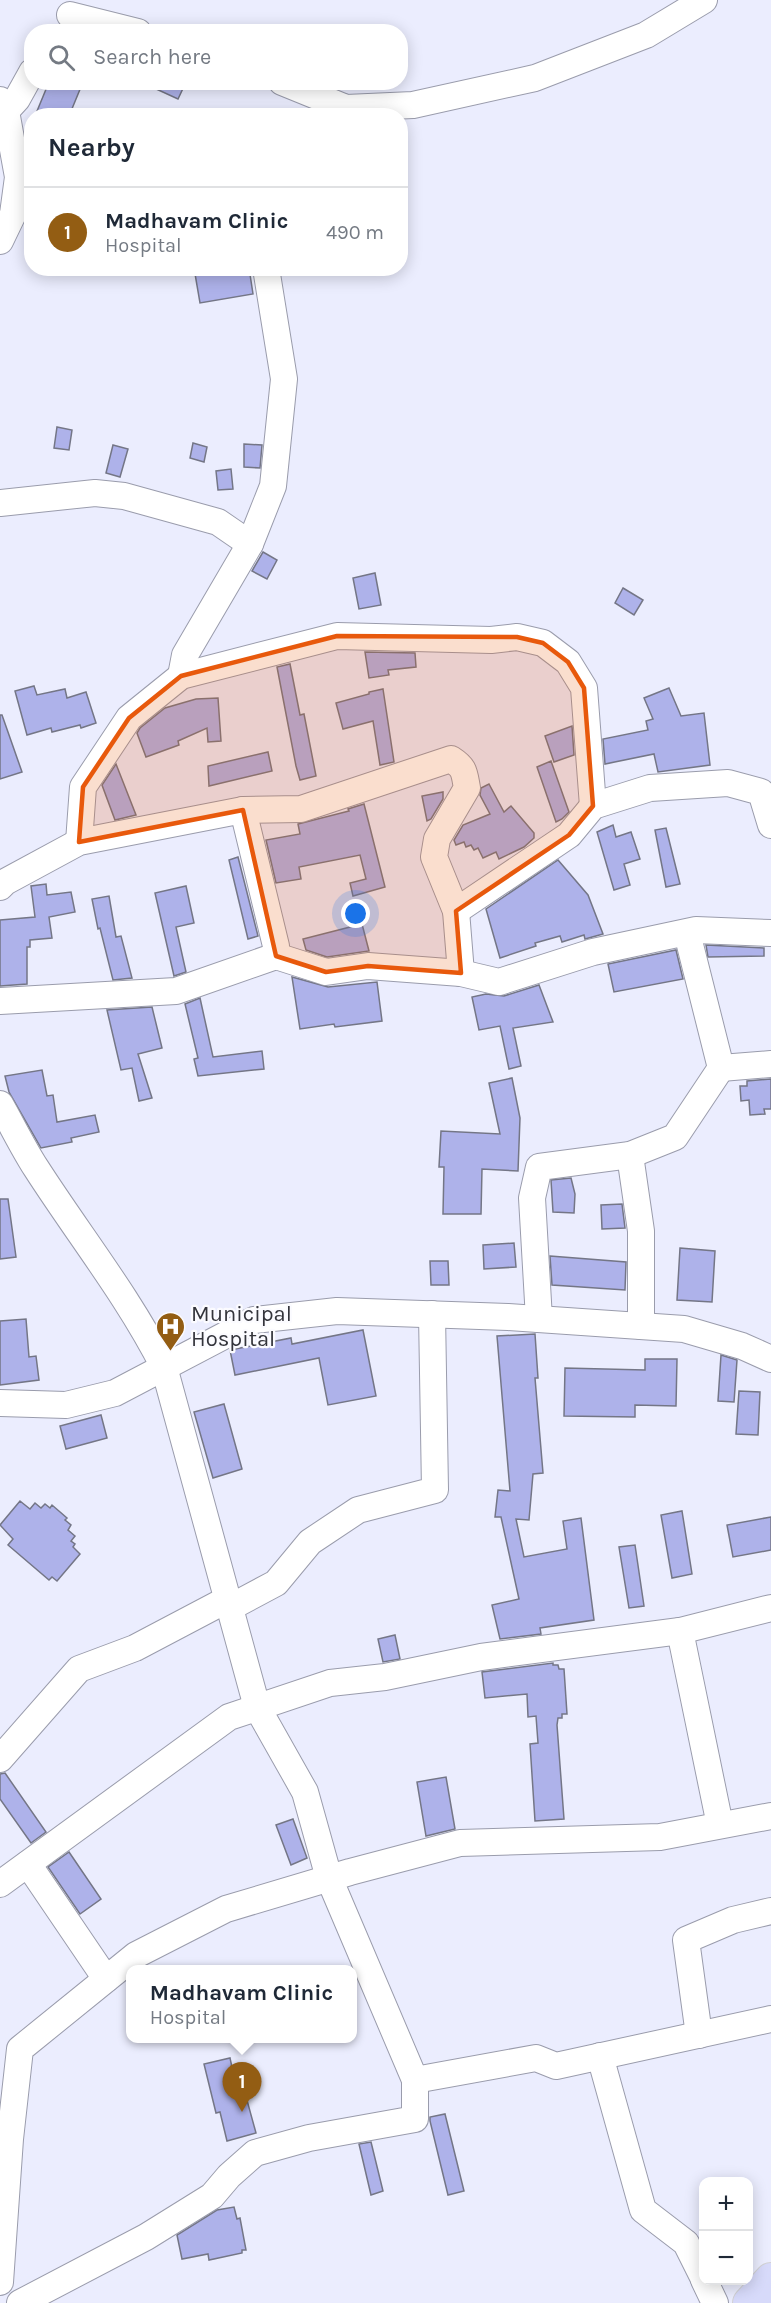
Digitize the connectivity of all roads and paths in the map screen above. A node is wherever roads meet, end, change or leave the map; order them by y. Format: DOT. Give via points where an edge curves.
graph roads {
  1 [pos="704,0"];
  2 [pos="68,15"];
  3 [pos="105,24"];
  4 [pos="24,86"];
  5 [pos="302,90"];
  6 [pos="3,105"];
  7 [pos="346,108"];
  8 [pos="346,108"];
  9 [pos="0,241"];
  10 [pos="267,276"];
  11 [pos="0,503"];
  12 [pos="250,544"];
  13 [pos="181,676"];
  14 [pos="593,806"];
  15 [pos="243,810"];
  16 [pos="771,825"];
  17 [pos="79,842"];
  18 [pos="0,887"];
  19 [pos="456,911"];
  20 [pos="687,933"];
  21 [pos="771,933"];
  22 [pos="276,956"];
  23 [pos="460,973"];
  24 [pos="0,1002"];
  25 [pos="771,1064"];
  26 [pos="721,1068"];
  27 [pos="0,1104"];
  28 [pos="630,1155"];
  29 [pos="432,1314"];
  30 [pos="539,1319"];
  31 [pos="641,1326"];
  32 [pos="771,1359"];
  33 [pos="164,1367"];
  34 [pos="0,1403"];
  35 [pos="229,1603"];
  36 [pos="771,1608"];
  37 [pos="680,1631"];
  38 [pos="257,1707"];
  39 [pos="0,1759"];
  40 [pos="771,1816"];
  41 [pos="720,1826"];
  42 [pos="28,1864"];
  43 [pos="328,1878"];
  44 [pos="0,1884"];
  45 [pos="771,1911"];
  46 [pos="106,1979"];
  47 [pos="771,2019"];
  48 [pos="699,2035"];
  49 [pos="600,2056"];
  50 [pos="416,2080"];
  51 [pos="3,2203"];
  52 [pos="699,2270"];
  53 [pos="771,2279"];
  54 [pos="0,2282"];
  55 [pos="706,2285"];
  56 [pos="20,2303"];
  57 [pos="715,2303"];
  58 [pos="749,2303"];
  1 -- 8 [label="street" via="646,35 535,78 413,105"];
  2 -- 3 [label="street"];
  4 -- 6 [label="street" via="17,99"];
  5 -- 7 [label="street"];
  6 -- 9 [label="street" via="18,177 13,214"];
  10 -- 12 [label="street" via="284,379 273,486"];
  11 -- 12 [label="street" via="95,493 124,496 218,522"];
  12 -- 13 [label="street" via="185,655"];
  13 -- 14 [label="street" via="337,636 491,640 517,637 543,642 568,662 584,688"];
  13 -- 17 [label="street" via="129,718 82,787"];
  14 -- 16 [label="street" via="650,788 728,783 761,792"];
  14 -- 19 [label="street" via="569,835"];
  15 -- 17 [label="street"];
  15 -- 19 [label="street" via="301,809 451,759 462,768 467,788 437,839 434,857"];
  15 -- 22 [label="street"];
  17 -- 18 [label="street"];
  19 -- 23 [label="street"];
  20 -- 21 [label="street"];
  20 -- 23 [label="street" via="593,952 499,982"];
  20 -- 26 [label="street"];
  22 -- 23 [label="street" via="326,972 368,966"];
  22 -- 24 [label="street" via="176,991"];
  25 -- 26 [label="street"];
  26 -- 28 [label="street" via="675,1137"];
  27 -- 33 [label="street"];
  28 -- 30 [label="street" via="539,1167 532,1198"];
  28 -- 31 [label="street" via="642,1231"];
  29 -- 30 [label="street"];
  29 -- 33 [label="street" via="337,1311 254,1320"];
  29 -- 35 [label="street" via="435,1490 358,1510 310,1542 276,1583"];
  30 -- 31 [label="street"];
  31 -- 32 [label="street" via="684,1329"];
  33 -- 34 [label="street" via="115,1393 66,1405"];
  33 -- 35 [label="street"];
  35 -- 38 [label="street"];
  35 -- 39 [label="street" via="79,1670"];
  36 -- 37 [label="street"];
  37 -- 38 [label="street" via="481,1657 385,1677 330,1683"];
  37 -- 41 [label="street"];
  38 -- 42 [label="street" via="229,1717"];
  38 -- 43 [label="street" via="304,1792"];
  40 -- 41 [label="street"];
  41 -- 43 [label="street" via="660,1837 460,1843"];
  42 -- 44 [label="street"];
  42 -- 46 [label="street"];
  43 -- 46 [label="street" via="226,1909 136,1954"];
  43 -- 50 [label="street"];
  45 -- 48 [label="street" via="733,1920 686,1940"];
  46 -- 51 [label="street" via="20,2049"];
  47 -- 48 [label="street"];
  48 -- 49 [label="street"];
  49 -- 50 [label="street" via="556,2066 536,2058"];
  49 -- 52 [label="street" via="643,2210 686,2243"];
  50 -- 56 [label="street" via="415,2119 309,2138 255,2153 212,2196 146,2237"];
  51 -- 54 [label="street"];
  53 -- 58 [label="main road"];
  55 -- 57 [label="street"];
}
